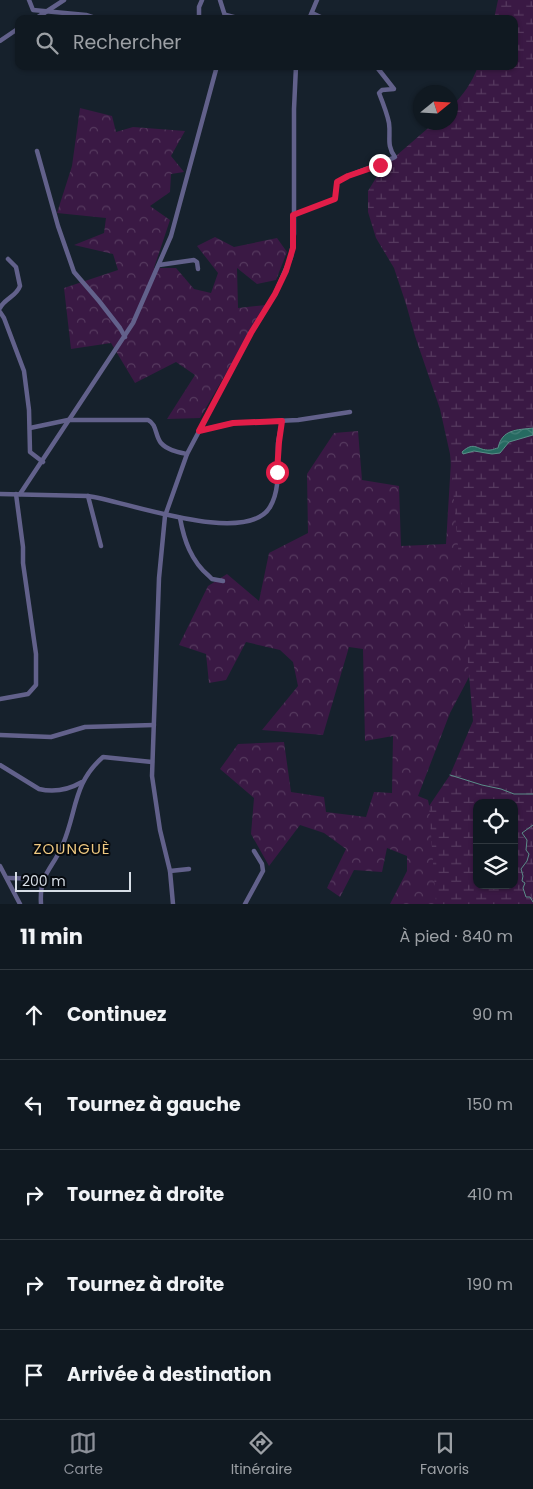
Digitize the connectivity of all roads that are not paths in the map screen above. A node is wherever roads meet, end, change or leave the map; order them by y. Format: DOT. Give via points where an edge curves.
graph roads {
  1 [pos="28,0"];
  2 [pos="64,0"];
  3 [pos="202,0"];
  4 [pos="220,0"];
  5 [pos="317,0"];
  6 [pos="46,12"];
  7 [pos="312,13"];
  8 [pos="41,15"];
  9 [pos="86,15"];
  10 [pos="199,15"];
  11 [pos="225,15"];
  12 [pos="316,15"];
  13 [pos="15,31"];
  14 [pos="0,41"];
  15 [pos="216,70"];
  16 [pos="296,70"];
  17 [pos="379,70"];
  18 [pos="37,151"];
  19 [pos="293,215"];
  20 [pos="8,259"];
  21 [pos="159,266"];
  22 [pos="198,269"];
  23 [pos="0,308"];
  24 [pos="0,312"];
  25 [pos="125,337"];
  26 [pos="350,412"];
  27 [pos="68,420"];
  28 [pos="282,421"];
  29 [pos="30,428"];
  30 [pos="199,431"];
  31 [pos="186,454"];
  32 [pos="42,462"];
  33 [pos="0,494"];
  34 [pos="18,494"];
  35 [pos="88,496"];
  36 [pos="165,516"];
  37 [pos="180,518"];
  38 [pos="101,546"];
  39 [pos="223,581"];
  40 [pos="0,699"];
  41 [pos="154,725"];
  42 [pos="0,734"];
  43 [pos="152,762"];
  44 [pos="0,765"];
  45 [pos="82,782"];
  46 [pos="254,851"];
  47 [pos="0,866"];
  48 [pos="190,869"];
  49 [pos="170,871"];
  50 [pos="8,878"];
  51 [pos="43,879"];
  52 [pos="20,904"];
  53 [pos="41,904"];
  54 [pos="173,904"];
  55 [pos="245,904"];
  1 -- 6 [label="street" via="33,10"];
  2 -- 6 [label="street"];
  3 -- 10 [label="street"];
  4 -- 11 [label="street"];
  5 -- 7 [label="street"];
  6 -- 8 [label="street"];
  6 -- 9 [label="street"];
  7 -- 12 [label="street"];
  13 -- 14 [label="street"];
  15 -- 21 [label="street" via="179,210"];
  16 -- 19 [label="street"];
  17 -- 19 [label="street" via="394,89 379,93 389,125 389,149 395,157 337,182 335,199"];
  18 -- 25 [label="street" via="74,272"];
  19 -- 30 [label="street" via="293,248 286,271"];
  20 -- 23 [label="street" via="16,267 20,286"];
  21 -- 22 [label="street" via="194,260"];
  21 -- 25 [label="street"];
  24 -- 29 [label="street" via="24,371"];
  25 -- 27 [label="street"];
  26 -- 28 [label="street"];
  27 -- 29 [label="street"];
  27 -- 31 [label="street" via="148,420 161,443"];
  27 -- 32 [label="street"];
  28 -- 30 [label="street" via="233,423"];
  28 -- 37 [label="street" via="274,498 264,515 247,521 215,523"];
  29 -- 32 [label="street" via="30,452"];
  30 -- 31 [label="street"];
  31 -- 36 [label="street"];
  32 -- 34 [label="street"];
  33 -- 34 [label="street"];
  34 -- 35 [label="street"];
  34 -- 40 [label="street" via="23,563 36,654 36,685 28,694"];
  35 -- 36 [label="street"];
  35 -- 38 [label="street"];
  36 -- 37 [label="street"];
  36 -- 41 [label="street"];
  37 -- 39 [label="street" via="193,557 209,576"];
  41 -- 42 [label="street" via="85,727 51,737"];
  41 -- 43 [label="street"];
  43 -- 45 [label="street" via="103,757"];
  43 -- 49 [label="street" via="154,797"];
  44 -- 45 [label="street" via="39,789 65,790"];
  45 -- 51 [label="street" via="64,841"];
  46 -- 55 [label="street" via="263,871"];
  47 -- 50 [label="street"];
  48 -- 49 [label="street"];
  49 -- 54 [label="street"];
  50 -- 51 [label="street"];
  50 -- 52 [label="street"];
  51 -- 53 [label="street"];
}
